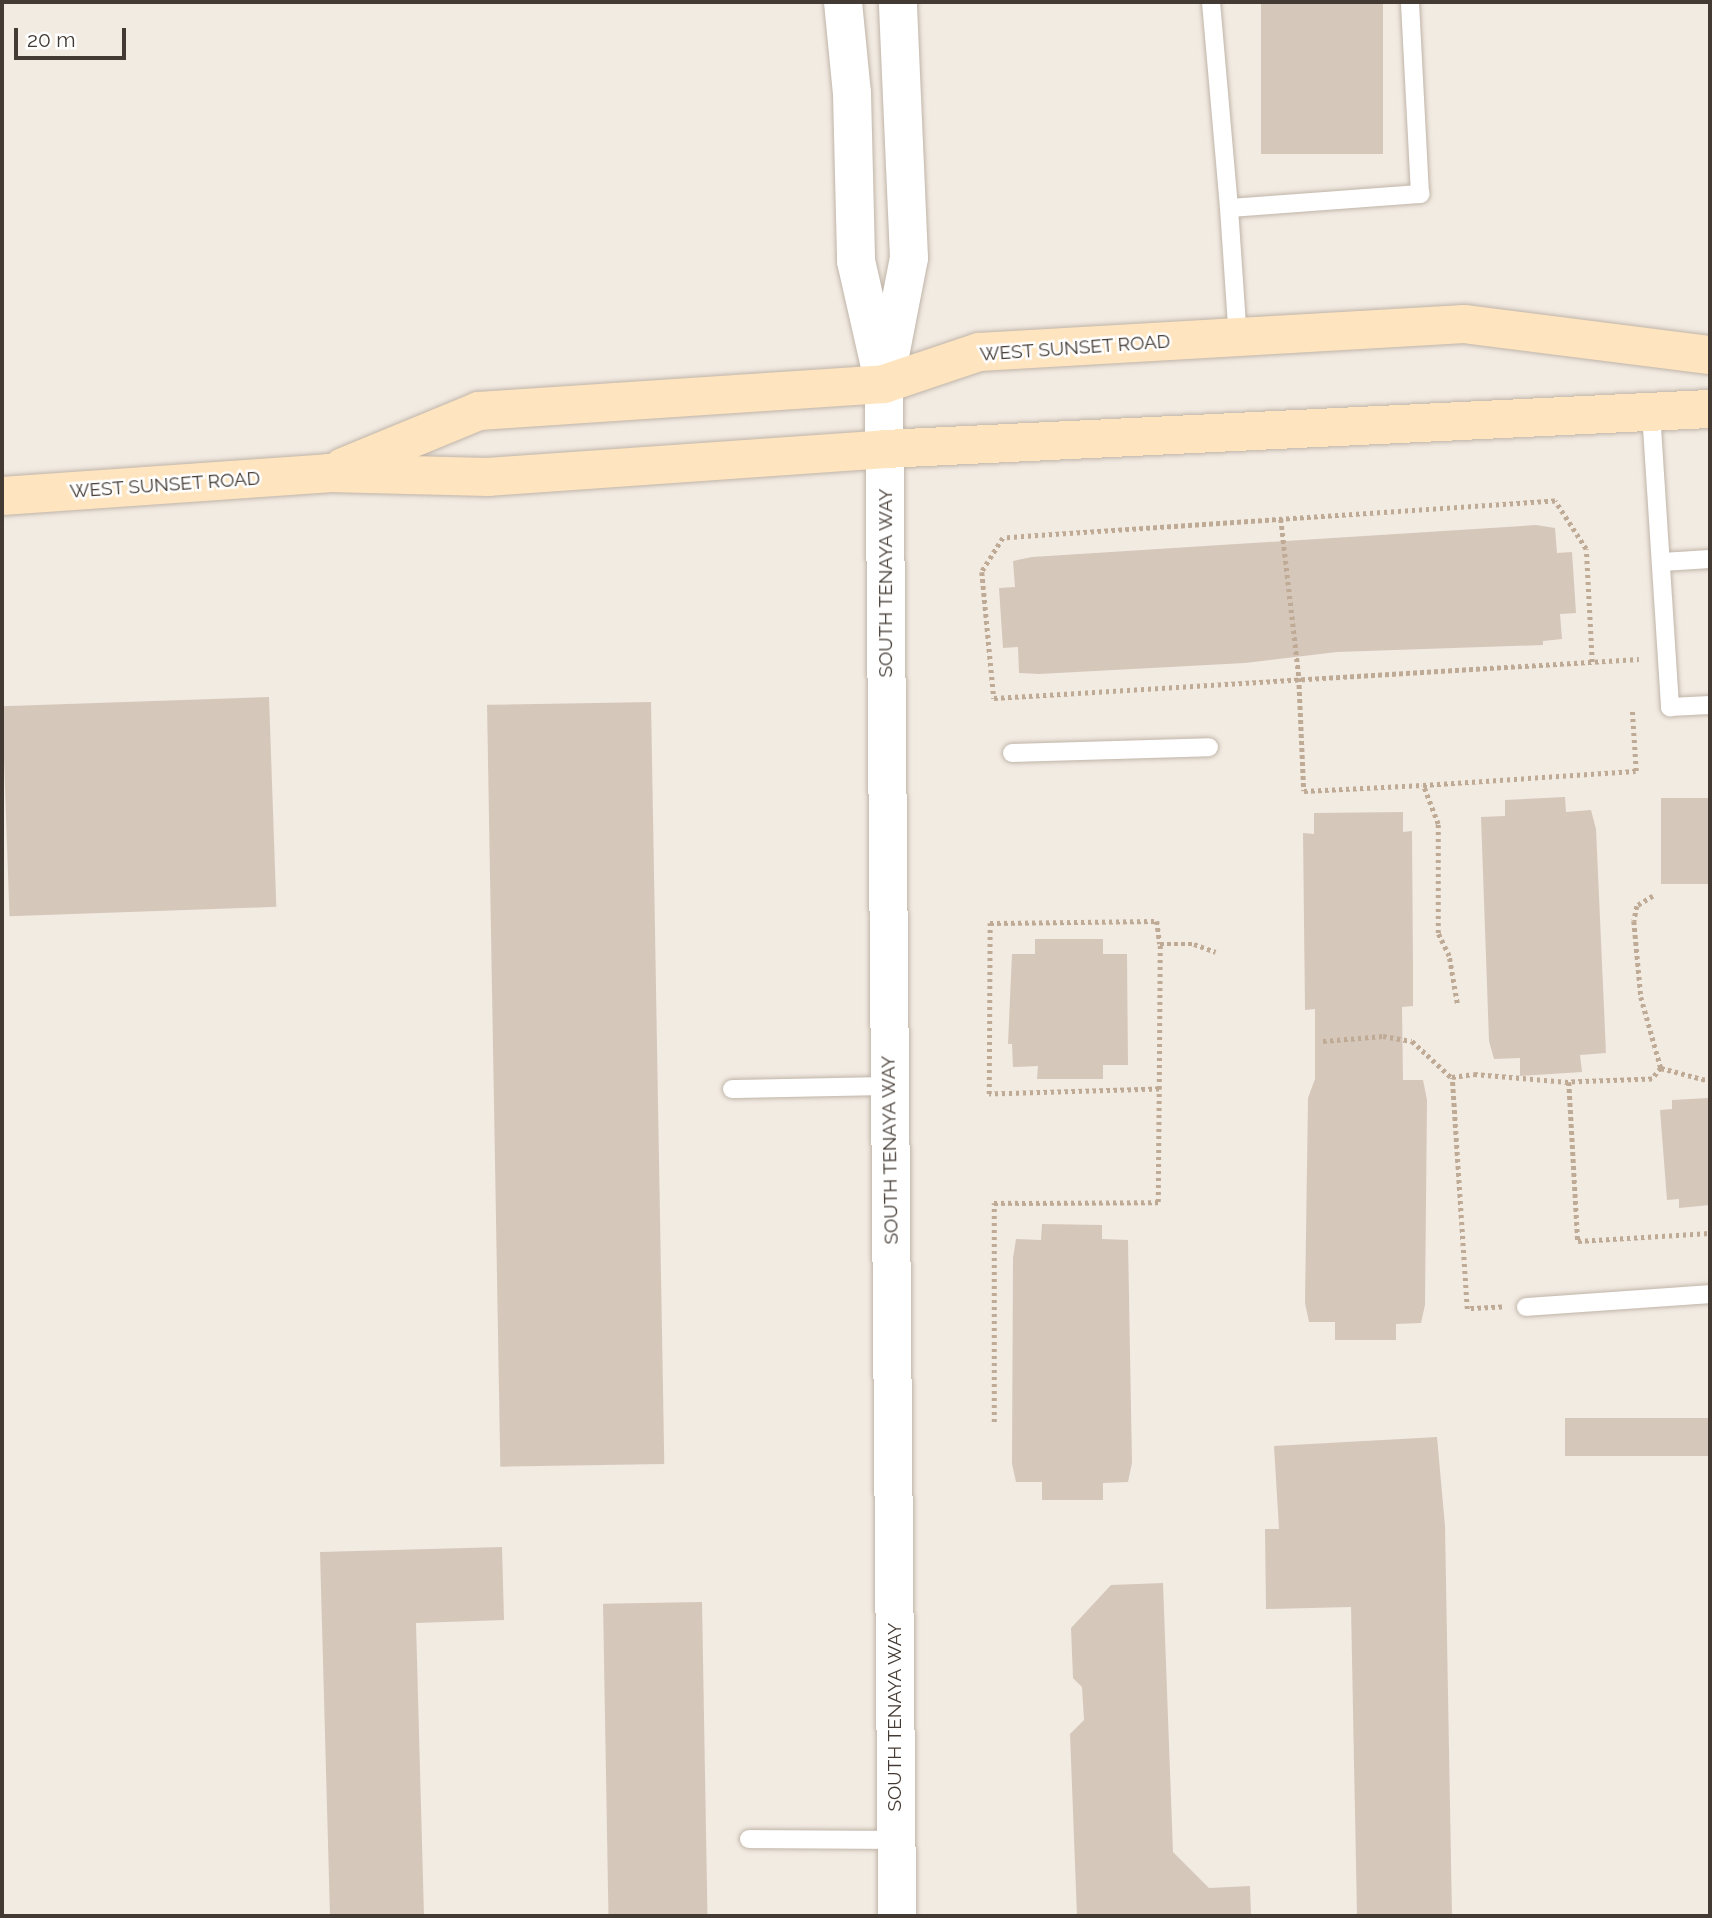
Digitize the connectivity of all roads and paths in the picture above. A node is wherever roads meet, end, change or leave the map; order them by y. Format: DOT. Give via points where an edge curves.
graph roads {
  1 [pos="843,2"];
  2 [pos="898,2"];
  3 [pos="1211,2"];
  4 [pos="1410,2"];
  5 [pos="1229,208"];
  6 [pos="1238,339"];
  7 [pos="1710,355"];
  8 [pos="884,384"];
  9 [pos="1710,409"];
  10 [pos="1651,412"];
  11 [pos="886,449"];
  12 [pos="328,473"];
  13 [pos="2,496"];
  14 [pos="1282,519"];
  15 [pos="1710,559"];
  16 [pos="1662,562"];
  17 [pos="1668,658"];
  18 [pos="1591,662"];
  19 [pos="1299,678"];
  20 [pos="1710,705"];
  21 [pos="1632,709"];
  22 [pos="1209,747"];
  23 [pos="1012,753"];
  24 [pos="1423,785"];
  25 [pos="1653,896"];
  26 [pos="1160,944"];
  27 [pos="1216,952"];
  28 [pos="1457,1003"];
  29 [pos="1323,1041"];
  30 [pos="1661,1068"];
  31 [pos="1452,1078"];
  32 [pos="1710,1081"];
  33 [pos="1569,1082"];
  34 [pos="888,1086"];
  35 [pos="732,1089"];
  36 [pos="1159,1090"];
  37 [pos="1710,1233"];
  38 [pos="1710,1294"];
  39 [pos="1525,1307"];
  40 [pos="994,1422"];
  41 [pos="749,1839"];
  42 [pos="895,1840"];
  43 [pos="897,1916"];
  1 -- 8 [label="street, SOUTH TENAYA WAY" via="852,93 856,261"];
  2 -- 8 [label="street, SOUTH TENAYA WAY" via="909,258"];
  3 -- 5 [label="lane"];
  4 -- 5 [label="lane" via="1420,194"];
  5 -- 6 [label="lane"];
  6 -- 7 [label="main road, WEST SUNSET ROAD" via="1464,324"];
  6 -- 8 [label="main road, WEST SUNSET ROAD" via="979,352"];
  8 -- 11 [label="street, SOUTH TENAYA WAY"];
  8 -- 12 [label="main road, WEST SUNSET ROAD" via="479,411"];
  9 -- 10 [label="main road, WEST SUNSET ROAD"];
  10 -- 11 [label="main road, WEST SUNSET ROAD"];
  10 -- 16 [label="lane"];
  11 -- 12 [label="main road, WEST SUNSET ROAD" via="488,477"];
  11 -- 34 [label="street, SOUTH TENAYA WAY"];
  12 -- 13 [label="main road, WEST SUNSET ROAD"];
  14 -- 18 [label="path" via="1555,501 1586,549"];
  14 -- 19 [label="path"];
  14 -- 19 [label="path" via="1003,538 982,572 994,698"];
  15 -- 16 [label="lane"];
  16 -- 17 [label="lane"];
  17 -- 18 [label="path"];
  17 -- 20 [label="lane" via="1670,707"];
  18 -- 19 [label="path"];
  19 -- 24 [label="path" via="1304,791"];
  21 -- 24 [label="path" via="1636,771"];
  22 -- 23 [label="lane"];
  24 -- 28 [label="path" via="1438,824 1438,933 1449,956"];
  25 -- 30 [label="path" via="1637,906 1634,922 1641,997"];
  26 -- 27 [label="path" via="1194,944"];
  26 -- 36 [label="path"];
  26 -- 36 [label="path" via="1157,921 990,923 989,1094"];
  29 -- 31 [label="path" via="1382,1036 1412,1041"];
  30 -- 32 [label="path"];
  30 -- 33 [label="path" via="1652,1079"];
  31 -- 33 [label="path" via="1474,1073"];
  31 -- 39 [label="path" via="1467,1309"];
  33 -- 37 [label="path" via="1578,1241"];
  34 -- 35 [label="lane"];
  34 -- 42 [label="street, SOUTH TENAYA WAY"];
  36 -- 40 [label="path" via="1158,1202 994,1203"];
  38 -- 39 [label="lane"];
  41 -- 42 [label="lane"];
  42 -- 43 [label="street, SOUTH TENAYA WAY"];
}
